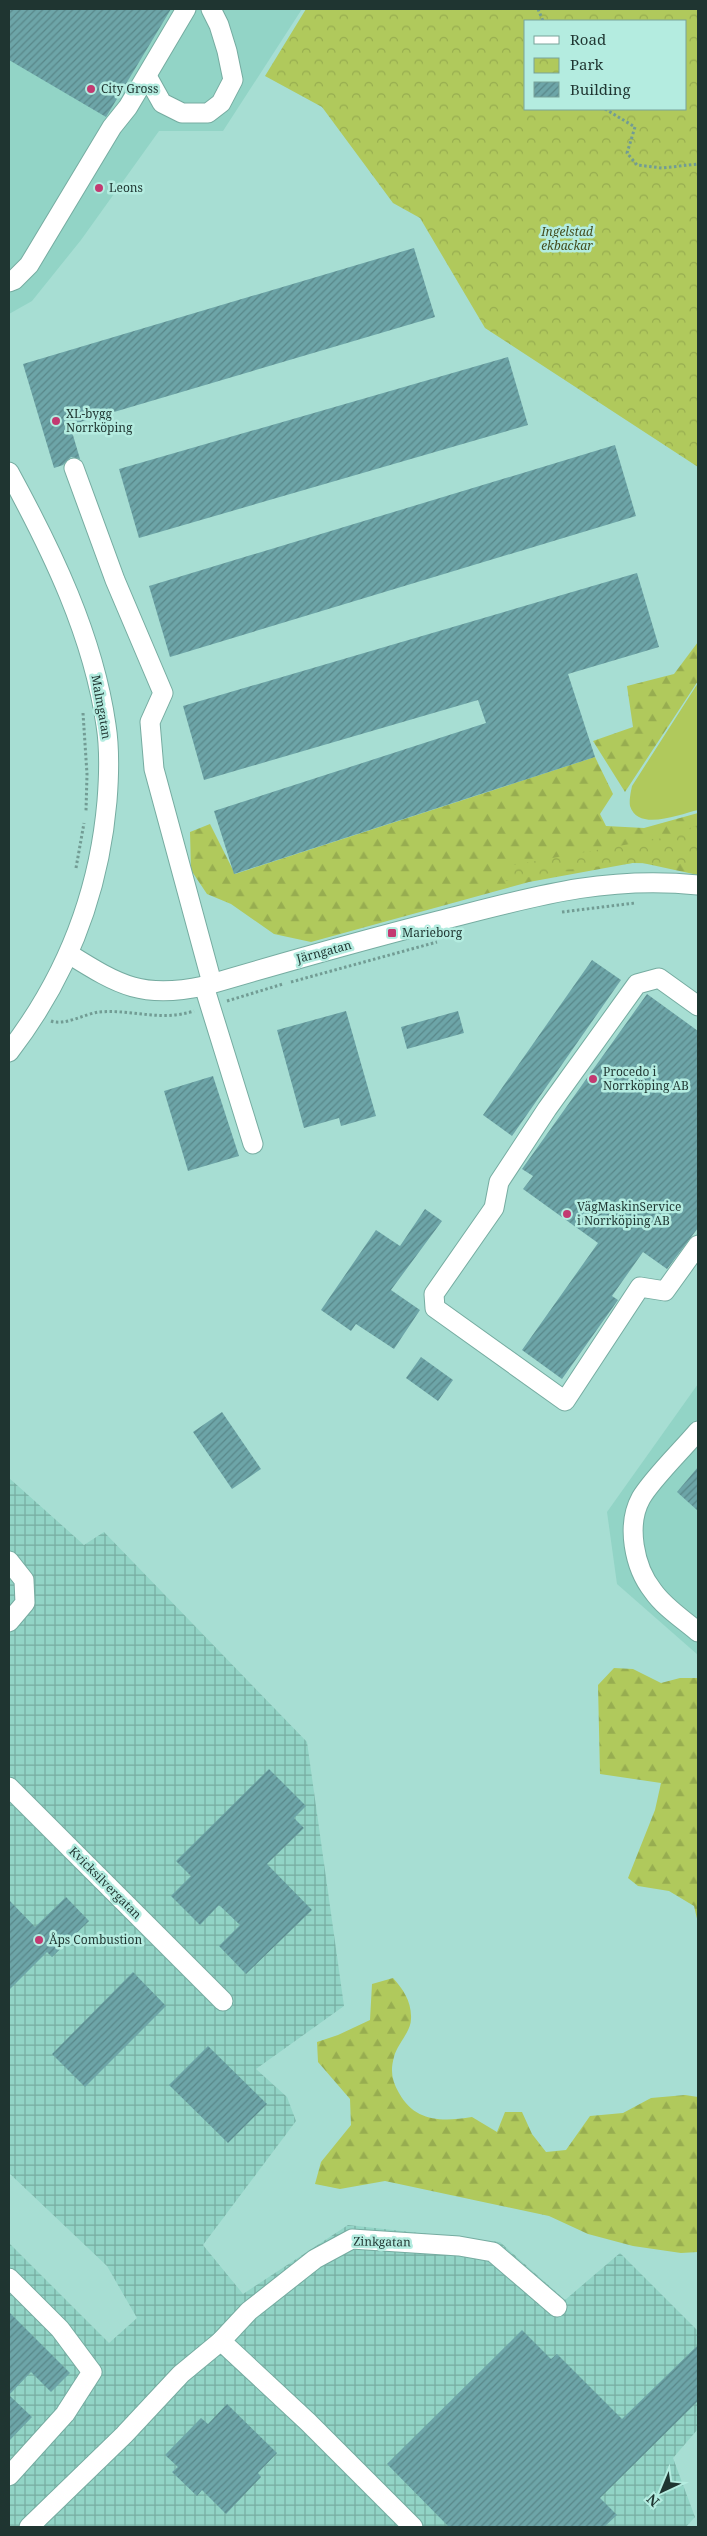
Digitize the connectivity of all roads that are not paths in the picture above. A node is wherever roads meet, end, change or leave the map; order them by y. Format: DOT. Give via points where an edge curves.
graph roads {
  1 [pos="186,9"];
  2 [pos="211,9"];
  3 [pos="147,76"];
  4 [pos="9,282"];
  5 [pos="74,468"];
  6 [pos="9,472"];
  7 [pos="698,884"];
  8 [pos="69,954"];
  9 [pos="208,984"];
  10 [pos="698,1006"];
  11 [pos="9,1052"];
  12 [pos="253,1144"];
  13 [pos="698,1245"];
  14 [pos="698,1431"];
  15 [pos="9,1561"];
  16 [pos="9,1622"];
  17 [pos="698,1632"];
  18 [pos="9,1787"];
  19 [pos="223,2001"];
  20 [pos="9,2278"];
  21 [pos="557,2307"];
  22 [pos="221,2341"];
  23 [pos="9,2476"];
  24 [pos="29,2527"];
  25 [pos="414,2527"];
  1 -- 3 [label="street"];
  2 -- 3 [label="street" via="227,51 232,80 221,103 208,113 182,113 162,103"];
  3 -- 4 [label="street" via="128,108 112,126 29,264"];
  5 -- 9 [label="street" via="115,580 163,693 150,722 154,769"];
  6 -- 8 [label="street, Malmgatan" via="58,569 86,638 107,727 109,774 97,872"];
  7 -- 9 [label="street, Järngatan" via="660,880 612,882 524,898"];
  8 -- 9 [label="street, Järngatan" via="101,975 142,990 175,992"];
  8 -- 11 [label="street" via="38,1012"];
  9 -- 12 [label="street"];
  10 -- 13 [label="street" via="659,978 637,984 499,1182 494,1208 434,1294 435,1308 565,1401 640,1287 665,1292"];
  14 -- 17 [label="street" via="642,1496 634,1514 633,1536 639,1562 653,1591"];
  15 -- 16 [label="street" via="24,1580 25,1603"];
  18 -- 19 [label="street, Kvicksilvergatan"];
  20 -- 23 [label="street" via="60,2329 92,2372 65,2414"];
  21 -- 22 [label="street, Zinkgatan" via="493,2252 459,2246 352,2238 315,2259 249,2311"];
  22 -- 24 [label="street, Zinkgatan" via="182,2374"];
  22 -- 25 [label="street"];
}
